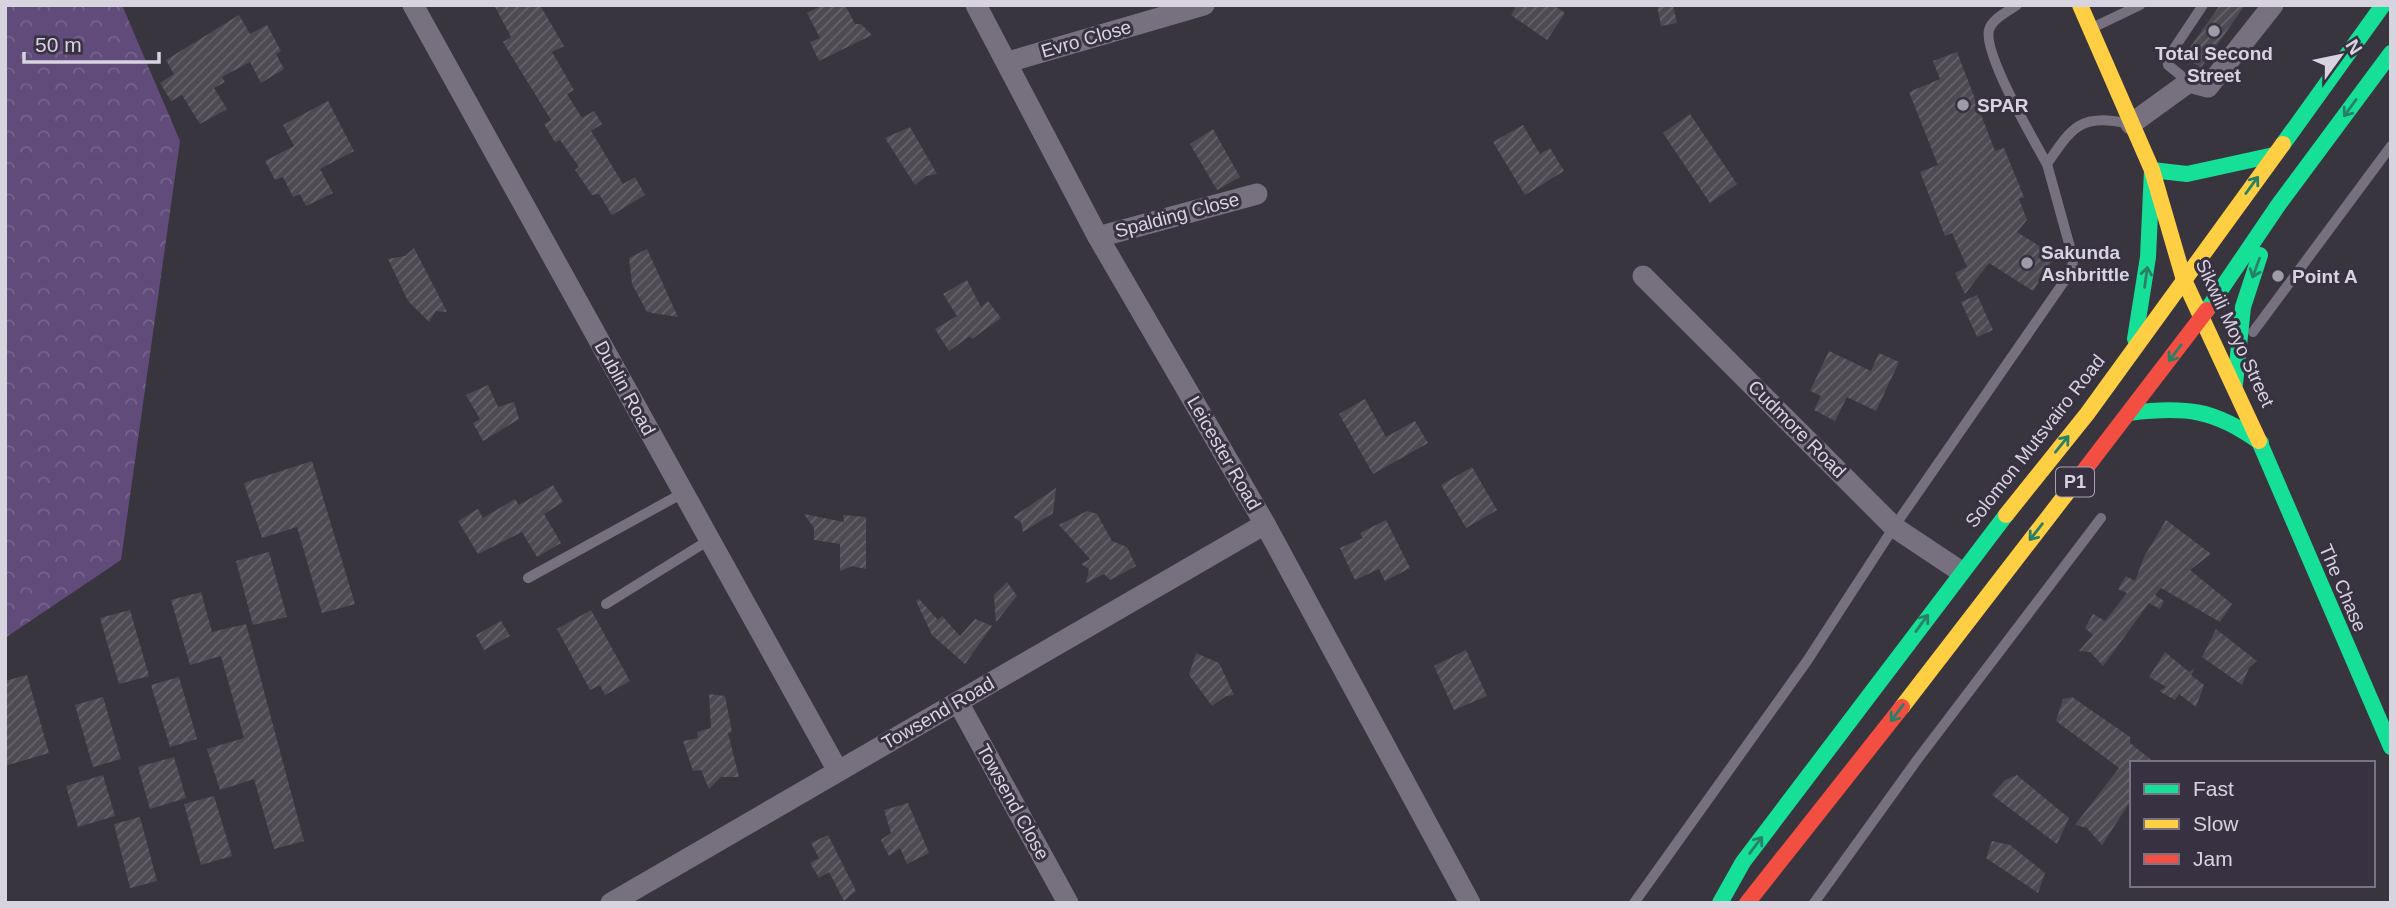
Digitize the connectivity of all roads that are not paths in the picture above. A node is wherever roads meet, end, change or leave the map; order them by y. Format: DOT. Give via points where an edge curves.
graph roads {
  1 [pos="413,5"];
  2 [pos="976,5"];
  3 [pos="1204,5"];
  4 [pos="2017,5"];
  5 [pos="2080,5"];
  6 [pos="2140,5"];
  7 [pos="2203,5"];
  8 [pos="2273,5"];
  9 [pos="2383,5"];
  10 [pos="2090,29"];
  11 [pos="2391,53"];
  12 [pos="1008,62"];
  13 [pos="2189,82"];
  14 [pos="2131,124"];
  15 [pos="2391,146"];
  16 [pos="2274,155"];
  17 [pos="2047,164"];
  18 [pos="2152,170"];
  19 [pos="1257,194"];
  20 [pos="2279,204"];
  21 [pos="1098,237"];
  22 [pos="1643,276"];
  23 [pos="2184,281"];
  24 [pos="2203,316"];
  25 [pos="2134,344"];
  26 [pos="2237,354"];
  27 [pos="2235,384"];
  28 [pos="2129,413"];
  29 [pos="2262,443"];
  30 [pos="683,493"];
  31 [pos="2101,518"];
  32 [pos="1265,524"];
  33 [pos="1894,527"];
  34 [pos="709,540"];
  35 [pos="1960,571"];
  36 [pos="528,578"];
  37 [pos="606,604"];
  38 [pos="958,702"];
  39 [pos="2391,747"];
  40 [pos="838,771"];
  41 [pos="611,903"];
  42 [pos="1069,903"];
  43 [pos="1470,903"];
  44 [pos="1634,903"];
  45 [pos="1720,903"];
  46 [pos="1747,903"];
  47 [pos="1814,903"];
  1 -- 30 [label="street, Dublin Road"];
  2 -- 12 [label="street, Leicester Road"];
  3 -- 12 [label="street, Evro Close"];
  4 -- 17 [label="lane" via="1993,22 1987,40"];
  5 -- 10 [label="main road, Sikwili Moyo Street"];
  6 -- 10 [label="lane"];
  7 -- 13 [label="lane" via="2167,60"];
  8 -- 13 [label="street" via="2213,83 2204,88"];
  9 -- 16 [label="main road, Solomon Mutsvairo Road / P1"];
  10 -- 14 [label="main road, Sikwili Moyo Street"];
  11 -- 20 [label="main road, P1, one-way"];
  12 -- 21 [label="street, Leicester Road"];
  13 -- 14 [label="street"];
  14 -- 17 [label="lane" via="2101,118 2071,128"];
  14 -- 18 [label="main road, Sikwili Moyo Street"];
  15 -- 26 [label="lane"];
  16 -- 18 [label="main road" via="2187,174"];
  23 -- 16 [label="main road, Solomon Mutsvairo Road / P1, one-way"];
  17 -- 33 [label="lane" via="2073,258 2072,270"];
  18 -- 23 [label="main road, Sikwili Moyo Street"];
  25 -- 18 [label="main road, one-way" via="2148,257"];
  19 -- 21 [label="street, Spalding Close"];
  20 -- 24 [label="main road, P1"];
  20 -- 26 [label="main road, one-way" via="2243,307"];
  21 -- 32 [label="street, Leicester Road"];
  22 -- 33 [label="street, Cudmore Road"];
  23 -- 24 [label="main road, Sikwili Moyo Street"];
  23 -- 25 [label="main road, Solomon Mutsvairo Road / P1"];
  24 -- 27 [label="main road, Sikwili Moyo Street"];
  24 -- 28 [label="main road, P1, one-way"];
  35 -- 25 [label="main road, Solomon Mutsvairo Road / P1, one-way" via="2087,414"];
  26 -- 27 [label="main road"];
  27 -- 29 [label="main road, Sikwili Moyo Street"];
  28 -- 29 [label="main road" via="2163,408 2223,416"];
  28 -- 46 [label="main road, P1, one-way"];
  29 -- 39 [label="main road, The Chase"];
  30 -- 34 [label="street, Dublin Road"];
  30 -- 36 [label="lane"];
  31 -- 47 [label="lane"];
  32 -- 38 [label="street, Towsend Road"];
  32 -- 43 [label="street, Leicester Road"];
  33 -- 35 [label="street, Cudmore Road"];
  33 -- 44 [label="lane" via="1807,661"];
  34 -- 37 [label="lane"];
  34 -- 40 [label="street, Dublin Road"];
  45 -- 35 [label="main road, Solomon Mutsvairo Road / P1, one-way" via="1743,862"];
  38 -- 40 [label="street, Towsend Road"];
  38 -- 42 [label="street, Towsend Close"];
  40 -- 41 [label="street, Towsend Road"];
}
